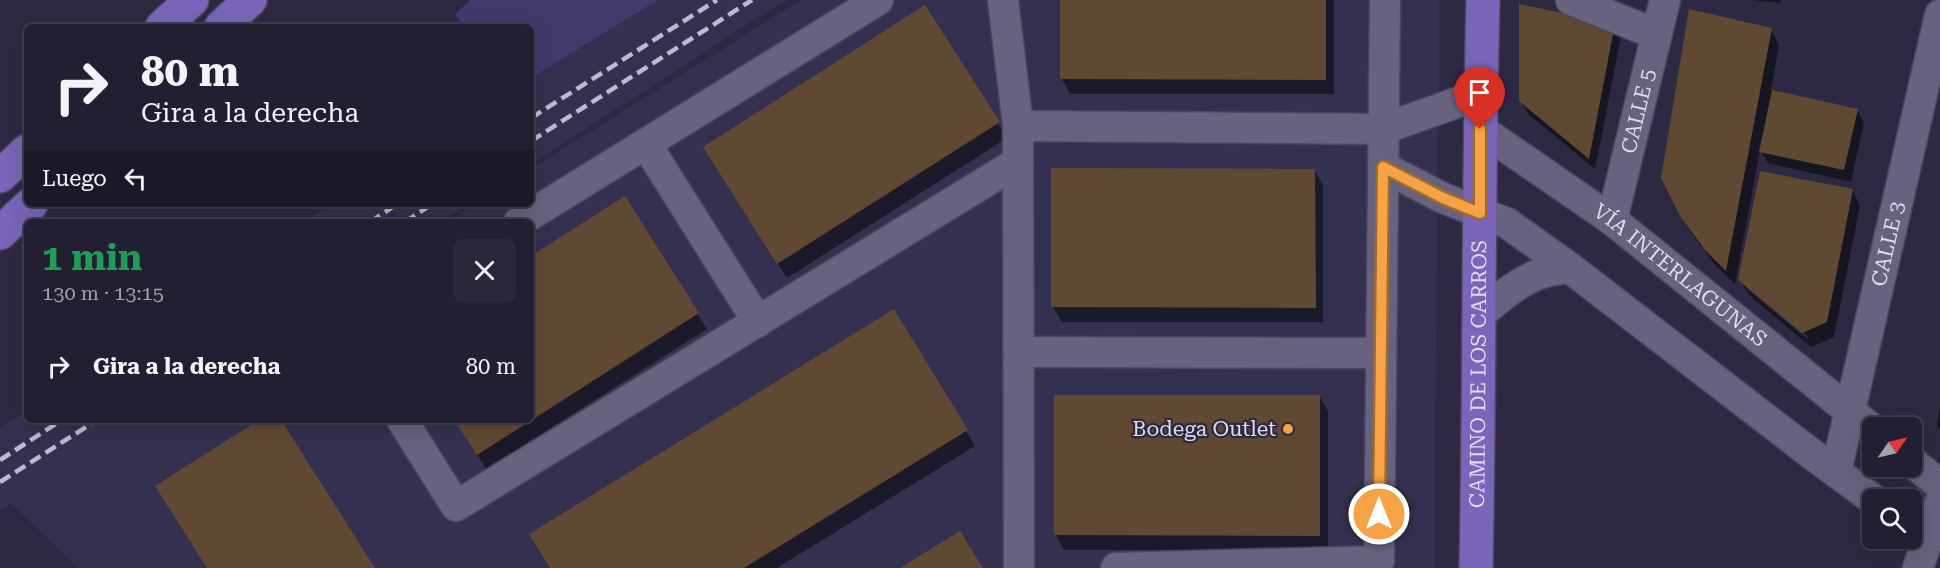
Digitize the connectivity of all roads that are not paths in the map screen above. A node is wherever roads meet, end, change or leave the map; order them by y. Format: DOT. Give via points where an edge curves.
graph roads {
  1 [pos="192,0"];
  2 [pos="250,0"];
  3 [pos="878,0"];
  4 [pos="1003,0"];
  5 [pos="1384,0"];
  6 [pos="1483,0"];
  7 [pos="1571,0"];
  8 [pos="1665,0"];
  9 [pos="1940,15"];
  10 [pos="165,24"];
  11 [pos="224,24"];
  12 [pos="1656,34"];
  13 [pos="1481,94"];
  14 [pos="1018,126"];
  15 [pos="1383,129"];
  16 [pos="1480,129"];
  17 [pos="646,144"];
  18 [pos="24,154"];
  19 [pos="1018,162"];
  20 [pos="1383,167"];
  21 [pos="0,176"];
  22 [pos="28,207"];
  23 [pos="1480,213"];
  24 [pos="524,219"];
  25 [pos="1612,220"];
  26 [pos="0,233"];
  27 [pos="1570,268"];
  28 [pos="1478,316"];
  29 [pos="758,322"];
  30 [pos="1019,352"];
  31 [pos="1381,353"];
  32 [pos="1849,411"];
  33 [pos="1862,421"];
  34 [pos="404,423"];
  35 [pos="1922,470"];
  36 [pos="1836,472"];
  37 [pos="1940,485"];
  38 [pos="1862,491"];
  39 [pos="1940,501"];
  40 [pos="1926,535"];
  41 [pos="1019,568"];
  42 [pos="1116,568"];
  43 [pos="1476,568"];
  44 [pos="1918,568"];
  1 -- 10 [label="main road"];
  2 -- 11 [label="main road"];
  3 -- 17 [label="street"];
  4 -- 14 [label="street"];
  5 -- 15 [label="street"];
  6 -- 13 [label="main road, CAMINO DE LOS CARROS"];
  7 -- 12 [label="street"];
  8 -- 12 [label="street, CALLE 5"];
  9 -- 32 [label="street, CALLE 3"];
  12 -- 25 [label="street, CALLE 5"];
  13 -- 15 [label="street"];
  13 -- 16 [label="main road, CAMINO DE LOS CARROS"];
  14 -- 15 [label="street"];
  14 -- 19 [label="street"];
  15 -- 20 [label="street"];
  16 -- 23 [label="main road, CAMINO DE LOS CARROS"];
  16 -- 25 [label="street, VÍA INTERLAGUNAS"];
  17 -- 24 [label="street"];
  17 -- 29 [label="street"];
  18 -- 21 [label="main road"];
  19 -- 29 [label="street"];
  19 -- 30 [label="street"];
  20 -- 23 [label="street"];
  20 -- 31 [label="street"];
  22 -- 26 [label="main road"];
  23 -- 27 [label="street" via="1507,223"];
  23 -- 28 [label="main road, CAMINO DE LOS CARROS"];
  25 -- 32 [label="street, VÍA INTERLAGUNAS"];
  27 -- 28 [label="street" via="1529,279"];
  27 -- 36 [label="street"];
  28 -- 43 [label="main road, CAMINO DE LOS CARROS"];
  29 -- 34 [label="street" via="456,506"];
  30 -- 31 [label="street"];
  30 -- 41 [label="street"];
  31 -- 42 [label="street" via="1379,561"];
  32 -- 33 [label="street, VÍA INTERLAGUNAS"];
  32 -- 36 [label="street, CALLE 3"];
  35 -- 37 [label="street"];
  36 -- 38 [label="street"];
  39 -- 40 [label="street"];
  40 -- 44 [label="street"];
}
